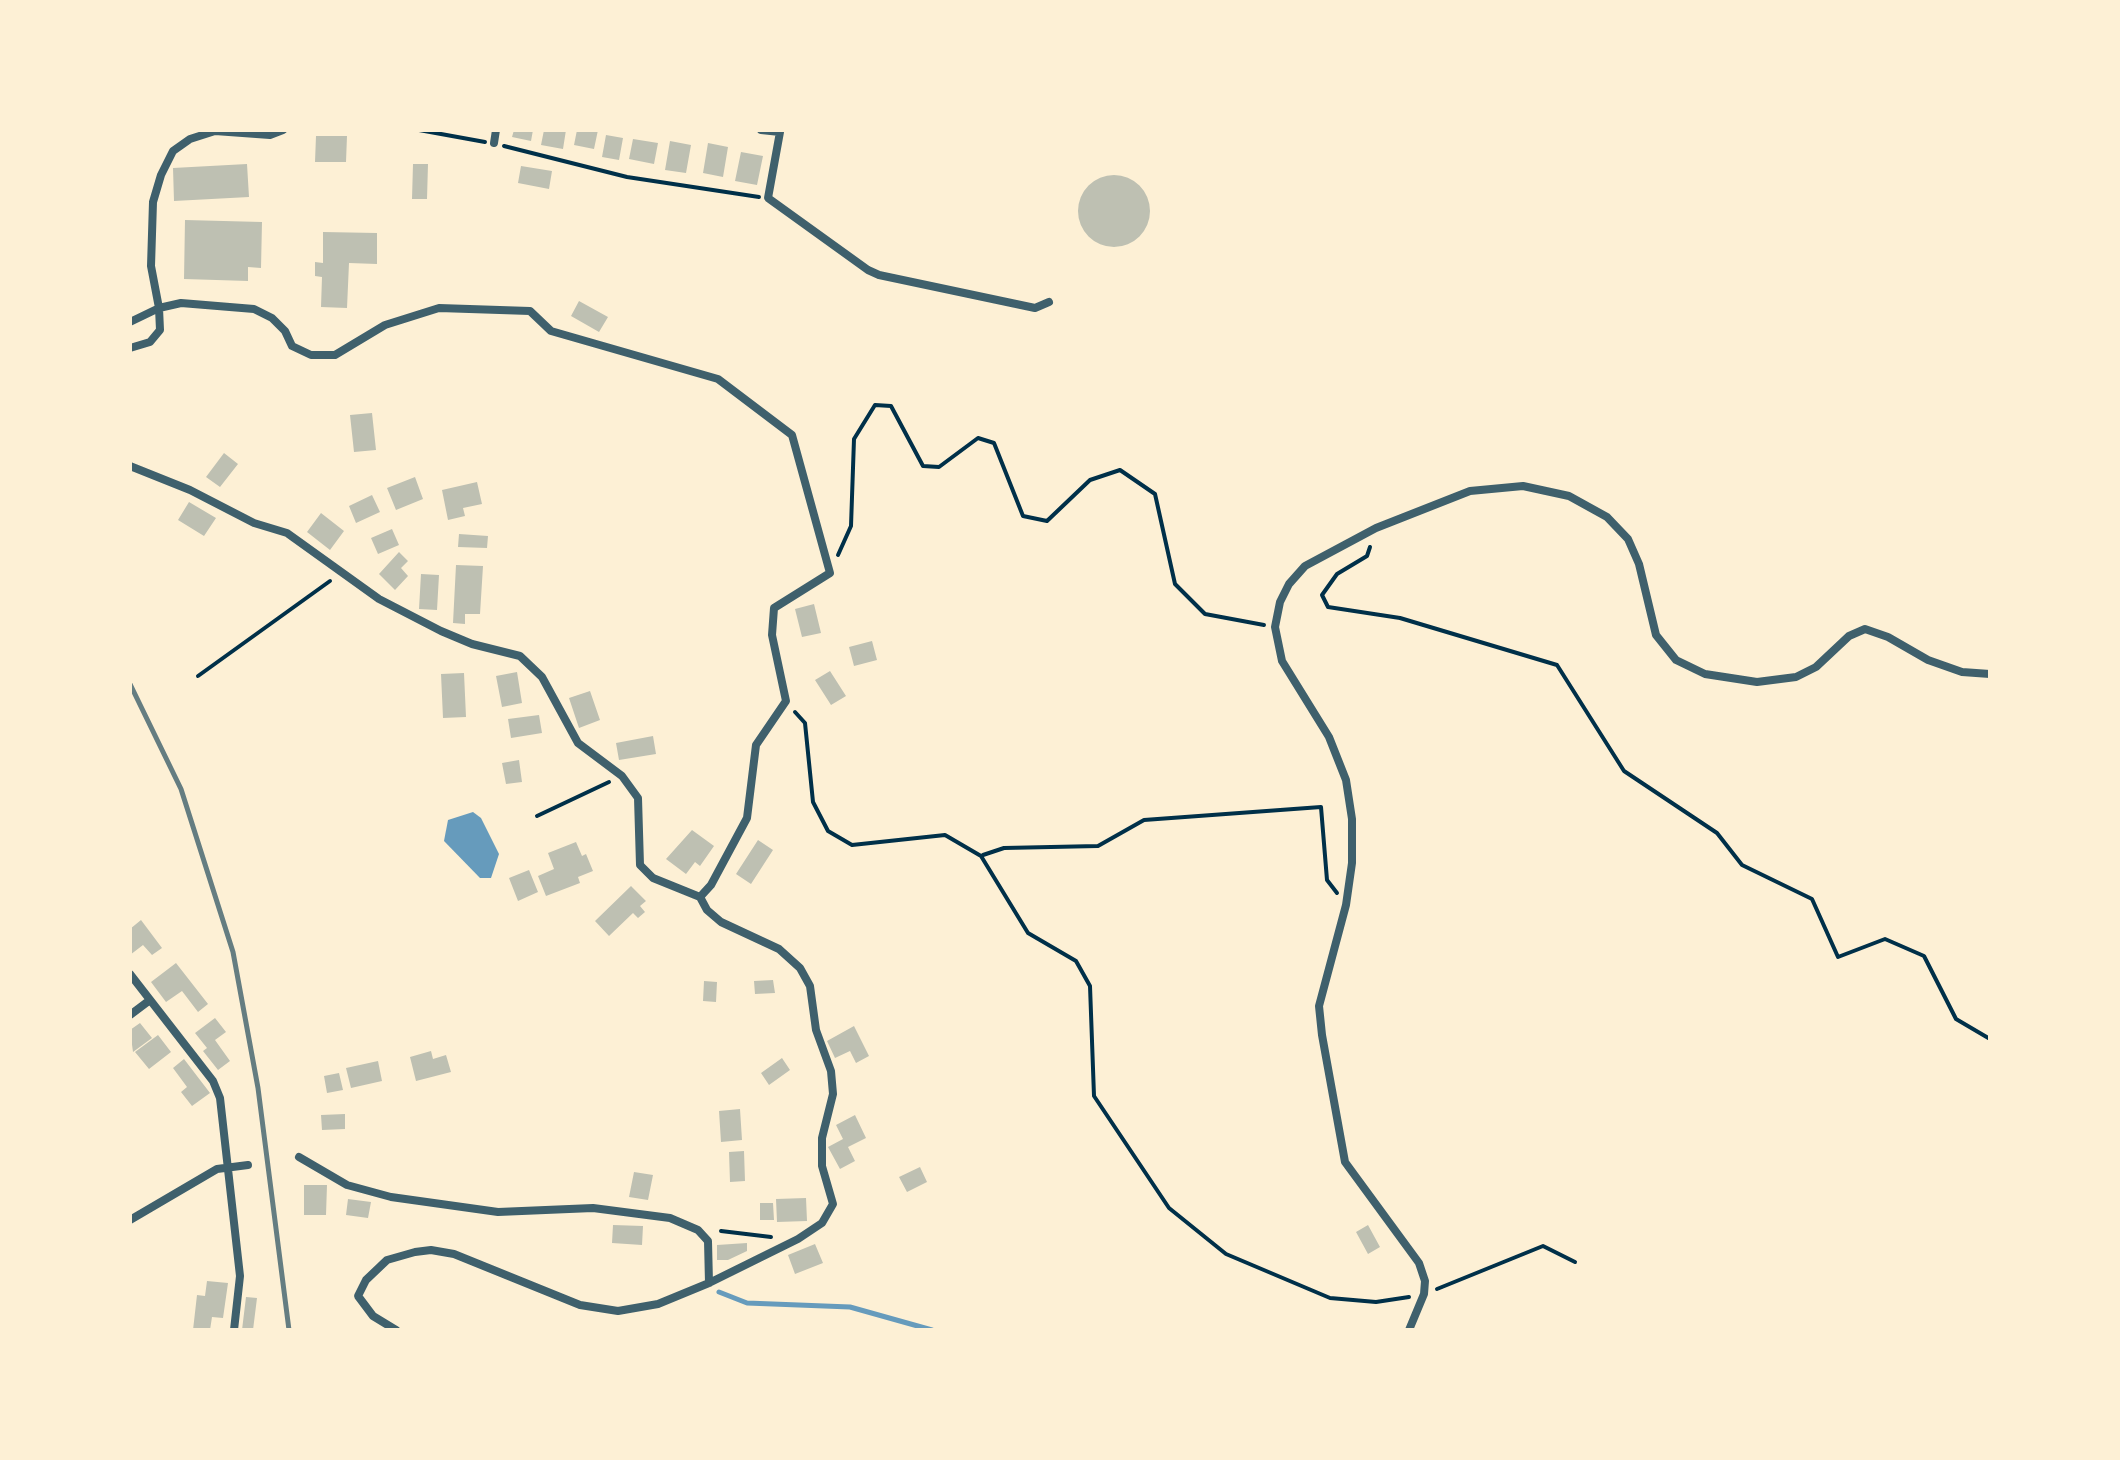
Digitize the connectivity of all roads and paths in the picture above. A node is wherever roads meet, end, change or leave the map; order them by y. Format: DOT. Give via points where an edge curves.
graph roads {
  1 [pos="283,130"];
  2 [pos="419,130"];
  3 [pos="496,130"];
  4 [pos="760,130"];
  5 [pos="494,143"];
  6 [pos="768,198"];
  7 [pos="1049,302"];
  8 [pos="159,308"];
  9 [pos="130,322"];
  10 [pos="130,348"];
  11 [pos="130,466"];
  12 [pos="1376,528"];
  13 [pos="342,572"];
  14 [pos="830,573"];
  15 [pos="1274,627"];
  16 [pos="1990,674"];
  17 [pos="198,676"];
  18 [pos="786,701"];
  19 [pos="622,776"];
  20 [pos="537,816"];
  21 [pos="981,856"];
  22 [pos="700,898"];
  23 [pos="1346,905"];
  24 [pos="130,974"];
  25 [pos="150,1000"];
  26 [pos="130,1015"];
  27 [pos="1990,1039"];
  28 [pos="299,1157"];
  29 [pos="248,1165"];
  30 [pos="229,1168"];
  31 [pos="130,1220"];
  32 [pos="721,1231"];
  33 [pos="798,1239"];
  34 [pos="1575,1262"];
  35 [pos="710,1283"];
  36 [pos="1424,1294"];
  37 [pos="234,1330"];
  38 [pos="396,1330"];
  39 [pos="1409,1330"];
  1 -- 8 [label="street" via="270,136 215,131 173,151 154,202 151,266"];
  2 -- 5 [label="path"];
  3 -- 5 [label="street"];
  4 -- 6 [label="street" via="780,132"];
  5 -- 6 [label="path" via="627,177"];
  6 -- 7 [label="street" via="879,276 1034,308"];
  8 -- 9 [label="street"];
  8 -- 10 [label="street" via="160,330 150,342"];
  8 -- 14 [label="street" via="180,303 254,310 272,318 292,346 310,355 335,355 386,325 439,308 530,312 551,332 718,379 792,435"];
  11 -- 13 [label="street" via="287,533"];
  12 -- 15 [label="street" via="1304,566 1280,602"];
  12 -- 16 [label="street" via="1470,491 1523,486 1568,496 1607,517 1628,539 1656,635 1676,660 1705,674 1756,682 1796,677 1866,629 1928,660"];
  12 -- 27 [label="path" via="1367,556 1337,574 1322,595 1328,607 1400,618 1557,665 1624,772 1718,832 1742,865 1812,899 1838,958 1885,939 1924,956 1956,1019"];
  13 -- 17 [label="path"];
  13 -- 19 [label="street" via="440,631 520,656 542,678 578,743"];
  14 -- 15 [label="path" via="851,526 854,439 875,406 891,406 924,466 939,467 978,438 994,443 1023,516 1047,521 1090,480 1120,470 1155,494 1175,584 1204,614"];
  14 -- 18 [label="street" via="774,608 772,636"];
  15 -- 23 [label="street" via="1282,662 1346,780 1352,848"];
  18 -- 21 [label="path" via="806,723 813,802 828,830 852,845 945,835"];
  18 -- 22 [label="street" via="756,744 747,818"];
  19 -- 20 [label="path"];
  19 -- 22 [label="street" via="638,798 640,866"];
  21 -- 23 [label="path" via="1004,848 1098,846 1144,820 1321,807 1328,880"];
  21 -- 36 [label="path" via="1028,934 1076,961 1090,986 1094,1096 1169,1208 1226,1254 1330,1298 1376,1302"];
  22 -- 33 [label="street" via="721,922 778,950 810,986 831,1071 822,1166 833,1204 822,1223"];
  23 -- 36 [label="street" via="1319,1006 1338,1138 1345,1162 1419,1263"];
  24 -- 25 [label="street"];
  25 -- 26 [label="street"];
  25 -- 30 [label="street" via="213,1081"];
  28 -- 35 [label="street" via="348,1185 392,1198 498,1212 593,1208 670,1218 708,1240"];
  29 -- 30 [label="street"];
  30 -- 31 [label="street"];
  30 -- 37 [label="street" via="240,1276"];
  32 -- 33 [label="path"];
  33 -- 35 [label="street"];
  34 -- 36 [label="path" via="1543,1246"];
  35 -- 38 [label="street" via="618,1311 580,1305 431,1250 387,1260 358,1296"];
  36 -- 39 [label="street"];
}
